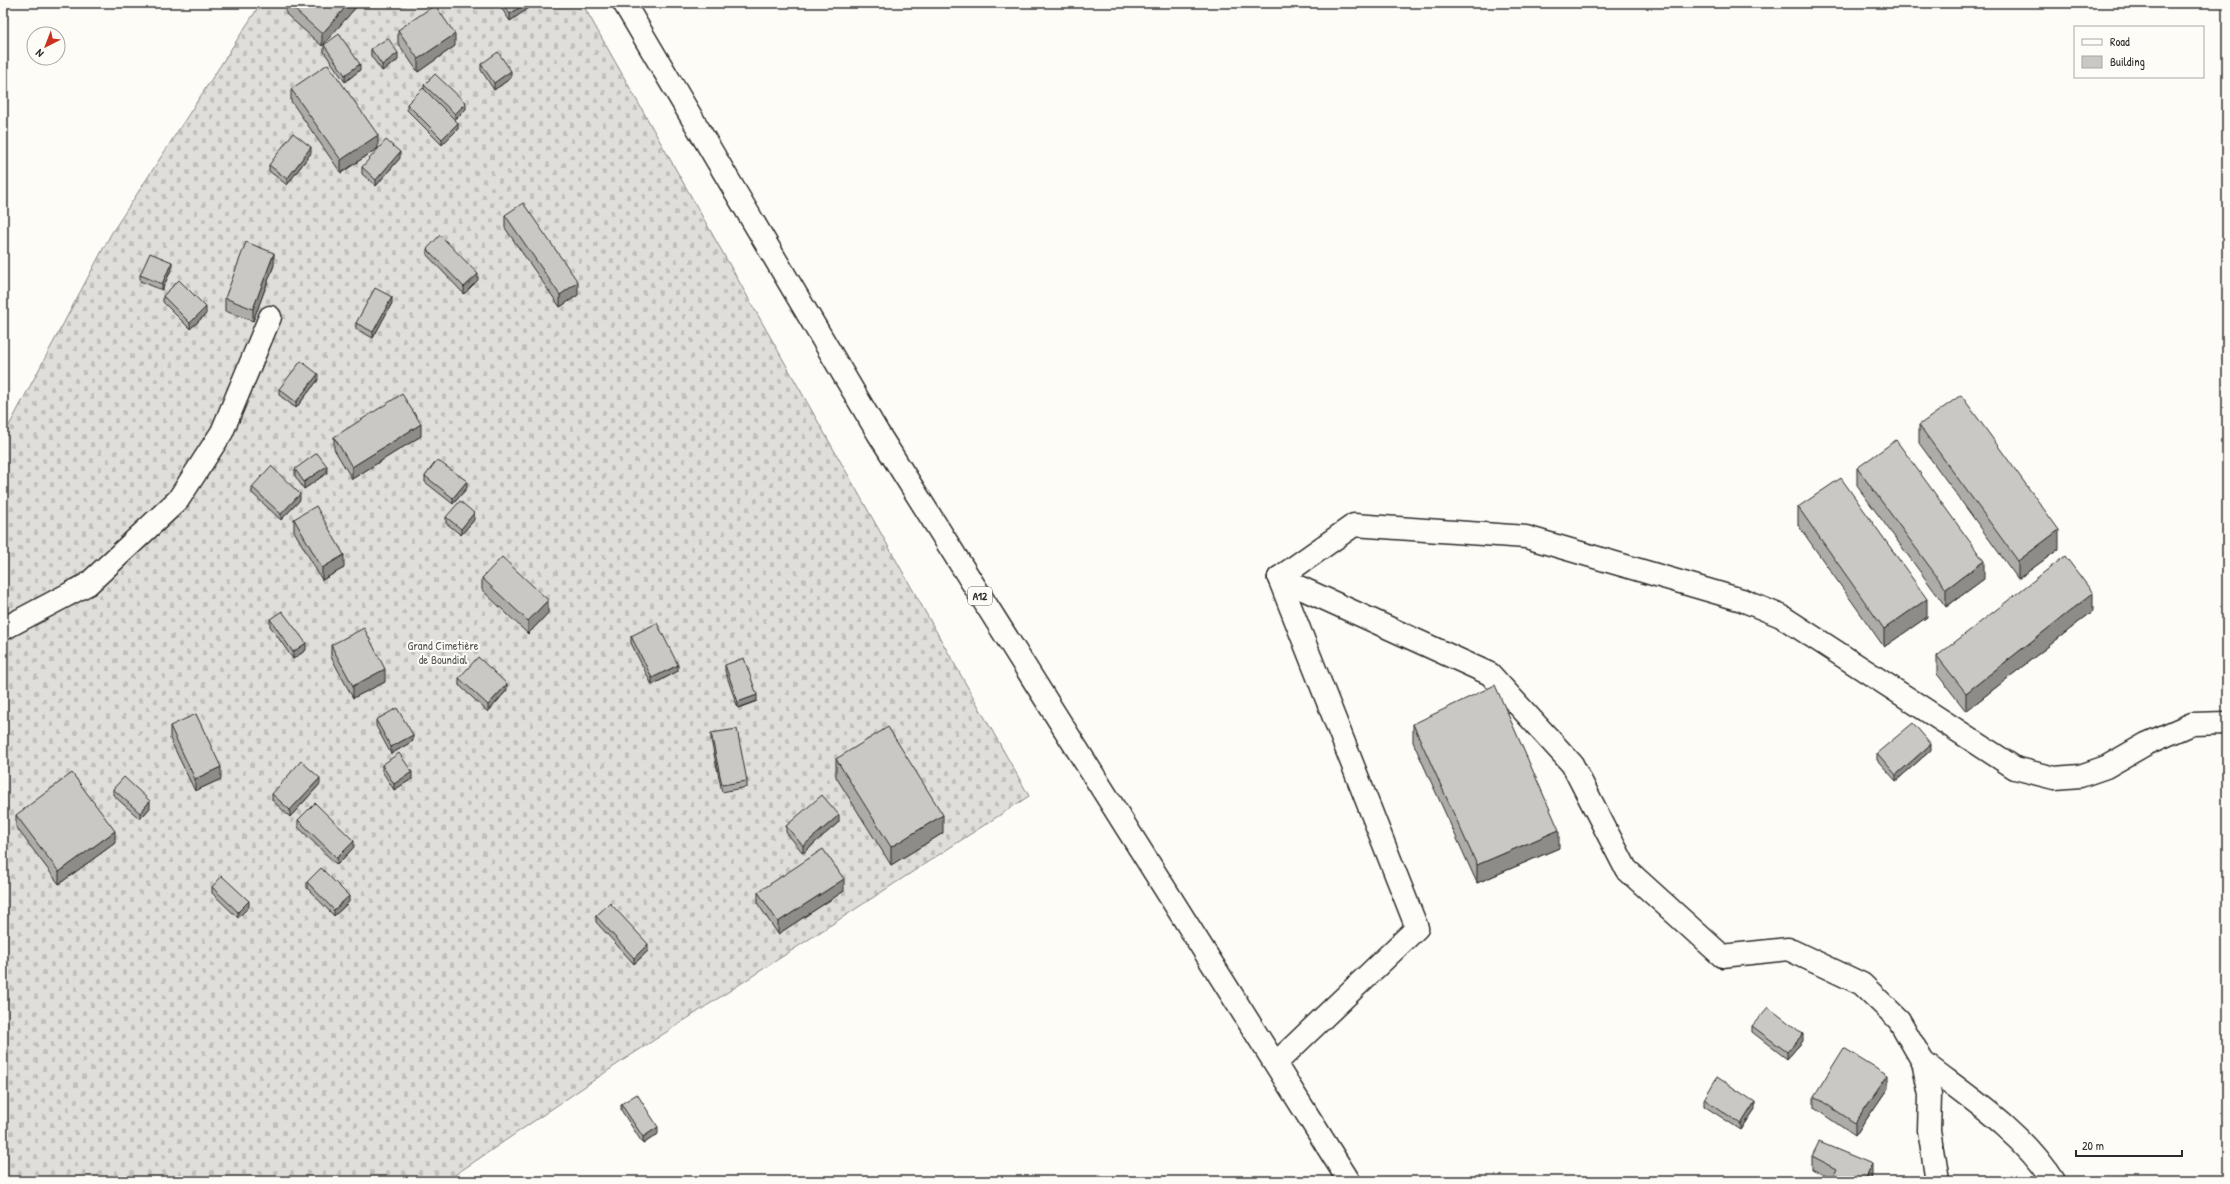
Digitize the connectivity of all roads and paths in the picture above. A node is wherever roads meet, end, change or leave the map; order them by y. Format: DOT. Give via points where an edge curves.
graph roads {
  1 [pos="624,3"];
  2 [pos="270,317"];
  3 [pos="1279,578"];
  4 [pos="3,629"];
  5 [pos="2227,723"];
  6 [pos="1923,1062"];
  7 [pos="1276,1063"];
  8 [pos="1349,1181"];
  9 [pos="1937,1181"];
  10 [pos="2053,1181"];
  1 -- 7 [label="street, A12" via="878,432"];
  2 -- 4 [label="street" via="222,432 178,500 88,584"];
  3 -- 5 [label="street" via="1354,524 1526,537 1742,600 1781,616 2015,768 2054,778 2080,776 2106,767 2146,744 2192,724"];
  3 -- 6 [label="street" via="1490,674 1572,764 1626,869 1722,956 1788,949 1862,984 1899,1020"];
  3 -- 7 [label="street" via="1417,928"];
  6 -- 9 [label="street" via="1930,1095 1929,1130"];
  6 -- 10 [label="street" via="2012,1133 2046,1169"];
  7 -- 8 [label="street, A12"];
}
